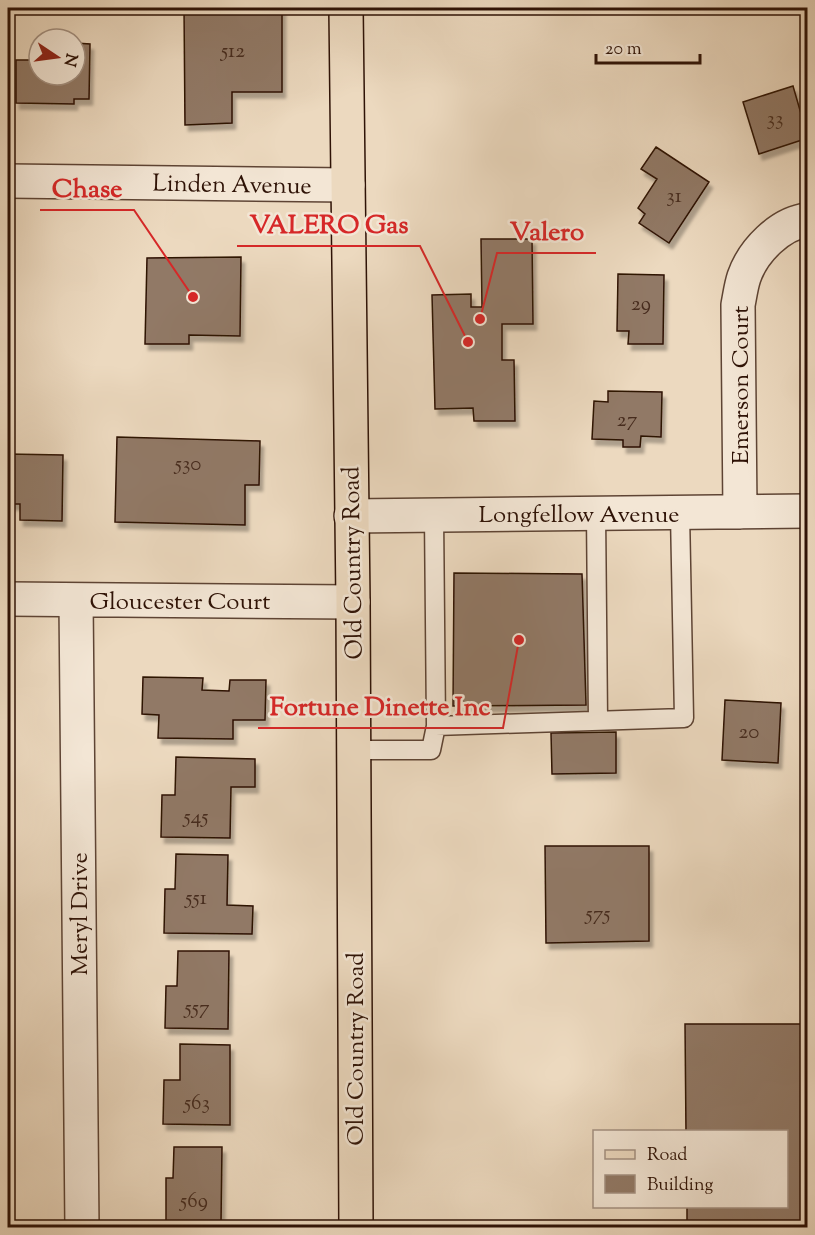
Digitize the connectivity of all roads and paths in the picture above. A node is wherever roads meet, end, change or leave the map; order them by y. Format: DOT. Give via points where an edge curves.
graph roads {
  1 [pos="346,8"];
  2 [pos="8,181"];
  3 [pos="348,185"];
  4 [pos="807,220"];
  5 [pos="807,511"];
  6 [pos="740,512"];
  7 [pos="596,513"];
  8 [pos="680,513"];
  9 [pos="434,515"];
  10 [pos="351,516"];
  11 [pos="8,599"];
  12 [pos="76,600"];
  13 [pos="353,602"];
  14 [pos="598,720"];
  15 [pos="436,726"];
  16 [pos="354,750"];
  17 [pos="82,1227"];
  18 [pos="356,1227"];
  1 -- 3 [label="main road, Old Country Road"];
  2 -- 3 [label="street, Linden Avenue"];
  3 -- 10 [label="main road, Old Country Road"];
  4 -- 6 [label="street, Emerson Court" via="779,231 753,258 744,277 738,304"];
  5 -- 6 [label="street, Longfellow Avenue"];
  6 -- 8 [label="street, Longfellow Avenue"];
  7 -- 8 [label="street, Longfellow Avenue"];
  7 -- 9 [label="street, Longfellow Avenue"];
  7 -- 14 [label="lane"];
  8 -- 14 [label="lane" via="684,718"];
  9 -- 10 [label="street, Longfellow Avenue"];
  9 -- 15 [label="lane"];
  10 -- 13 [label="main road, Old Country Road"];
  11 -- 12 [label="street, Gloucester Court"];
  12 -- 13 [label="street, Gloucester Court"];
  12 -- 17 [label="street, Meryl Drive"];
  13 -- 16 [label="main road, Old Country Road"];
  14 -- 15 [label="lane"];
  15 -- 16 [label="lane" via="431,750"];
  16 -- 18 [label="main road, Old Country Road"];
}
